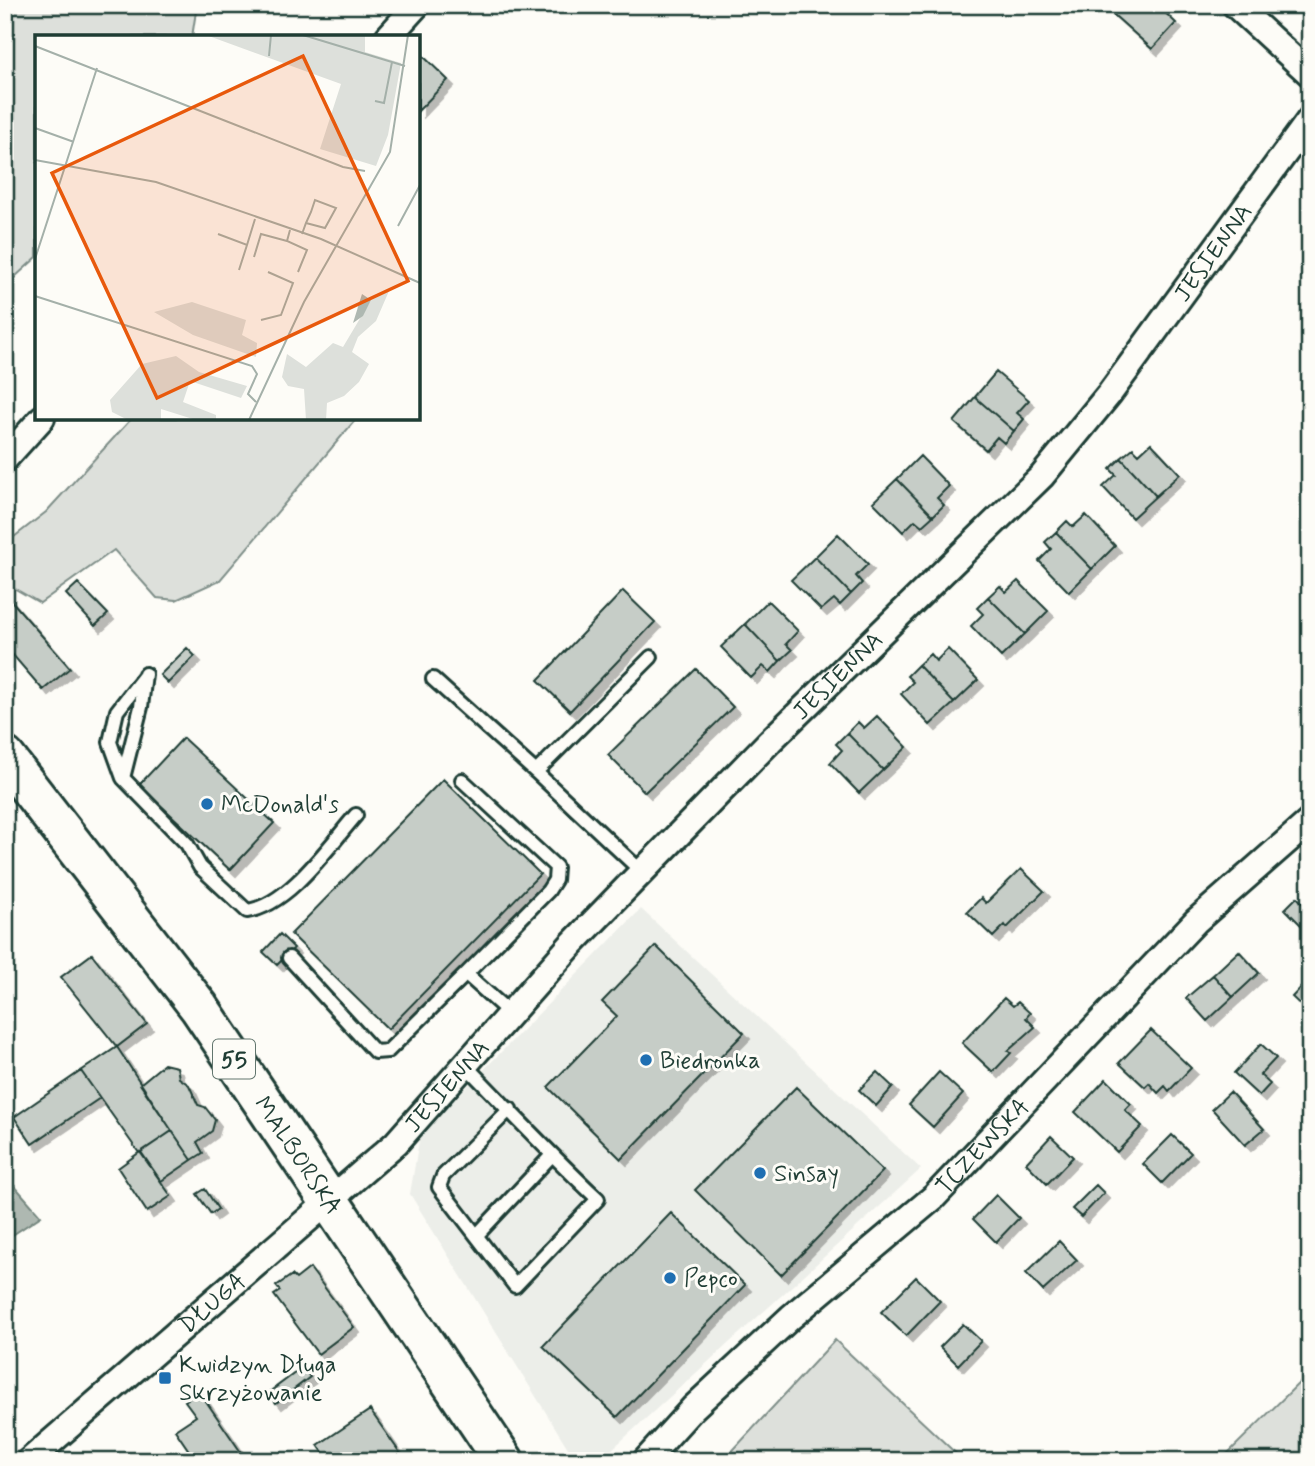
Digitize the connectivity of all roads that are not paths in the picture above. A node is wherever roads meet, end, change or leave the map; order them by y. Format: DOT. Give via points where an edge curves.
graph roads {
  1 [pos="416,5"];
  2 [pos="1235,5"];
  3 [pos="390,35"];
  4 [pos="1310,74"];
  5 [pos="1310,120"];
  6 [pos="41,420"];
  7 [pos="5,459"];
  8 [pos="651,657"];
  9 [pos="433,678"];
  10 [pos="5,757"];
  11 [pos="536,772"];
  12 [pos="123,778"];
  13 [pos="462,780"];
  14 [pos="356,815"];
  15 [pos="1310,821"];
  16 [pos="642,872"];
  17 [pos="289,958"];
  18 [pos="466,974"];
  19 [pos="510,1014"];
  20 [pos="465,1065"];
  21 [pos="510,1109"];
  22 [pos="552,1156"];
  23 [pos="329,1200"];
  24 [pos="477,1235"];
  25 [pos="29,1461"];
  26 [pos="504,1461"];
  27 [pos="645,1461"];
  1 -- 3 [label="street"];
  2 -- 4 [label="street"];
  5 -- 16 [label="street, JESIENNA" via="1110,393 1042,476"];
  6 -- 7 [label="street"];
  8 -- 11 [label="lane"];
  9 -- 11 [label="lane"];
  10 -- 23 [label="main road, MALBORSKA / 55" via="199,1007"];
  11 -- 16 [label="lane"];
  12 -- 12 [label="lane" via="141,707 145,674 117,711 110,742"];
  12 -- 14 [label="lane" via="187,844 200,867 247,911 262,909 298,881"];
  13 -- 18 [label="lane" via="556,867 548,891"];
  15 -- 27 [label="street, TCZEWSKA" via="1196,921 934,1197 791,1317 693,1408"];
  16 -- 19 [label="street, JESIENNA"];
  17 -- 18 [label="lane" via="375,1052 388,1051"];
  18 -- 19 [label="lane"];
  19 -- 20 [label="street, JESIENNA"];
  20 -- 21 [label="lane"];
  20 -- 23 [label="street, JESIENNA" via="396,1143"];
  21 -- 22 [label="lane"];
  21 -- 24 [label="lane" via="443,1176 439,1187"];
  22 -- 24 [label="lane"];
  22 -- 24 [label="lane" via="598,1199 515,1286"];
  23 -- 25 [label="street, DŁUGA"];
  23 -- 26 [label="main road, MALBORSKA / 55"];
}
